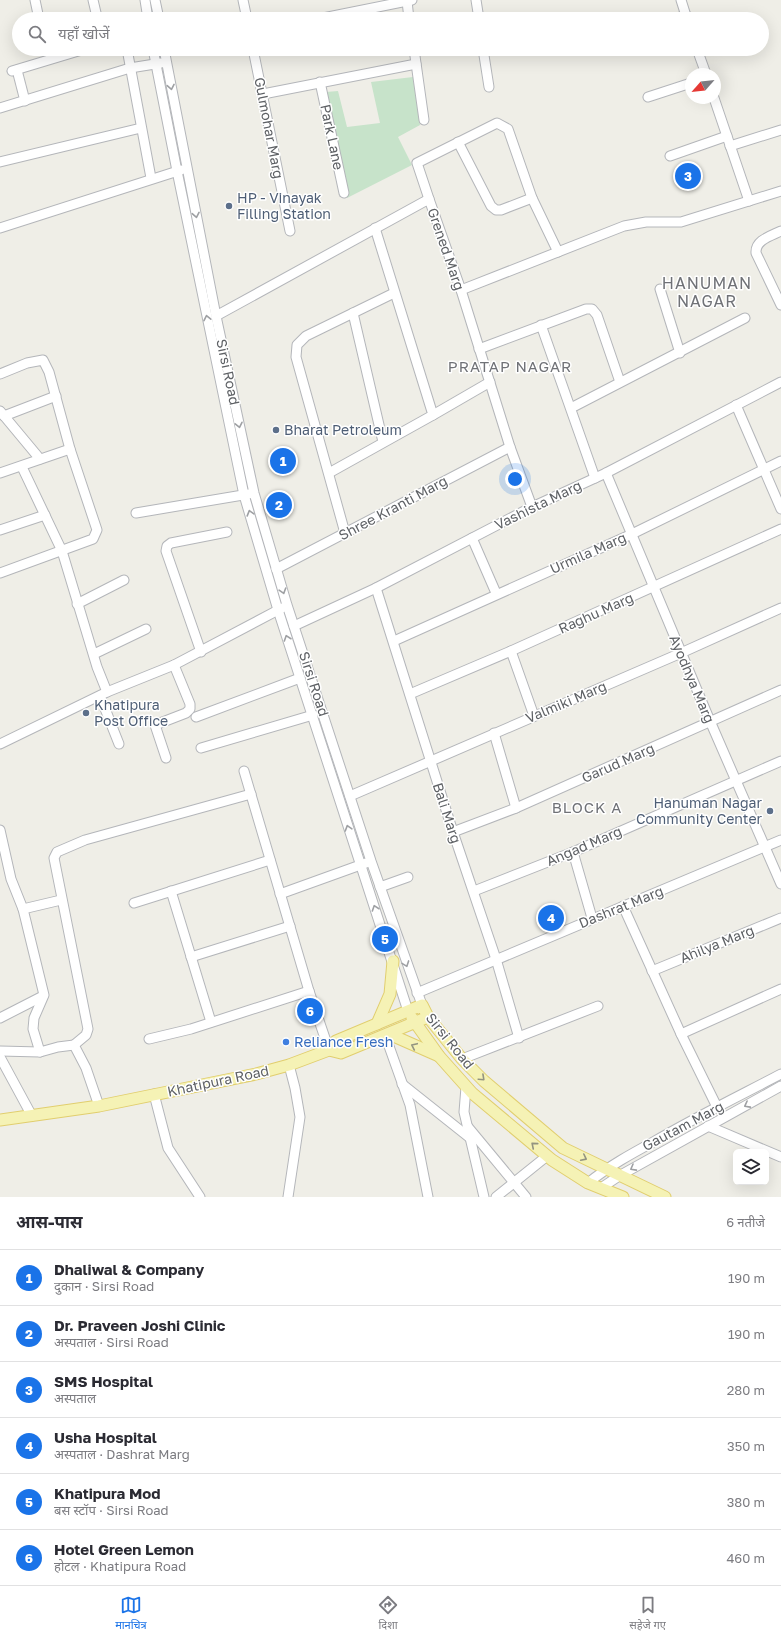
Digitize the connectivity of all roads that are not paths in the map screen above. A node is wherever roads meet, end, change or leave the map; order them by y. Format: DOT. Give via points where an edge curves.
graph roads {
  1 [pos="35,0"];
  2 [pos="93,0"];
  3 [pos="145,0"];
  4 [pos="156,0"];
  5 [pos="243,0"];
  6 [pos="409,0"];
  7 [pos="476,0"];
  8 [pos="681,0"];
  9 [pos="38,12"];
  10 [pos="96,12"];
  11 [pos="147,12"];
  12 [pos="158,12"];
  13 [pos="246,12"];
  14 [pos="352,12"];
  15 [pos="409,12"];
  16 [pos="478,12"];
  17 [pos="685,12"];
  18 [pos="62,56"];
  19 [pos="128,56"];
  20 [pos="154,56"];
  21 [pos="166,56"];
  22 [pos="255,56"];
  23 [pos="415,56"];
  24 [pos="484,56"];
  25 [pos="700,56"];
  26 [pos="166,62"];
  27 [pos="156,64"];
  28 [pos="416,64"];
  29 [pos="130,68"];
  30 [pos="704,68"];
  31 [pos="320,82"];
  32 [pos="685,85"];
  33 [pos="489,87"];
  34 [pos="263,94"];
  35 [pos="648,97"];
  36 [pos="25,101"];
  37 [pos="716,104"];
  38 [pos="0,108"];
  39 [pos="424,120"];
  40 [pos="142,128"];
  41 [pos="781,130"];
  42 [pos="727,136"];
  43 [pos="458,142"];
  44 [pos="730,146"];
  45 [pos="670,156"];
  46 [pos="0,162"];
  47 [pos="187,168"];
  48 [pos="176,171"];
  49 [pos="151,178"];
  50 [pos="781,191"];
  51 [pos="344,193"];
  52 [pos="532,198"];
  53 [pos="429,199"];
  54 [pos="749,201"];
  55 [pos="0,228"];
  56 [pos="375,228"];
  57 [pos="290,231"];
  58 [pos="781,231"];
  59 [pos="558,252"];
  60 [pos="660,289"];
  61 [pos="461,290"];
  62 [pos="394,292"];
  63 [pos="780,303"];
  64 [pos="353,313"];
  65 [pos="216,316"];
  66 [pos="745,318"];
  67 [pos="541,325"];
  68 [pos="479,349"];
  69 [pos="680,353"];
  70 [pos="0,374"];
  71 [pos="490,382"];
  72 [pos="620,382"];
  73 [pos="781,382"];
  74 [pos="56,396"];
  75 [pos="736,406"];
  76 [pos="571,408"];
  77 [pos="2,413"];
  78 [pos="433,415"];
  79 [pos="383,442"];
  80 [pos="510,447"];
  81 [pos="70,449"];
  82 [pos="40,459"];
  83 [pos="781,461"];
  84 [pos="22,467"];
  85 [pos="765,468"];
  86 [pos="0,473"];
  87 [pos="329,473"];
  88 [pos="606,473"];
  89 [pos="595,478"];
  90 [pos="254,493"];
  91 [pos="244,495"];
  92 [pos="532,507"];
  93 [pos="781,509"];
  94 [pos="136,513"];
  95 [pos="45,515"];
  96 [pos="781,529"];
  97 [pos="0,530"];
  98 [pos="227,532"];
  99 [pos="345,533"];
  100 [pos="632,534"];
  101 [pos="472,538"];
  102 [pos="62,551"];
  103 [pos="276,569"];
  104 [pos="0,573"];
  105 [pos="124,580"];
  106 [pos="654,587"];
  107 [pos="376,588"];
  108 [pos="496,594"];
  109 [pos="77,604"];
  110 [pos="287,605"];
  111 [pos="781,608"];
  112 [pos="278,610"];
  113 [pos="294,626"];
  114 [pos="146,629"];
  115 [pos="394,641"];
  116 [pos="511,651"];
  117 [pos="201,652"];
  118 [pos="681,653"];
  119 [pos="94,654"];
  120 [pos="174,665"];
  121 [pos="300,678"];
  122 [pos="781,690"];
  123 [pos="103,694"];
  124 [pos="410,694"];
  125 [pos="313,715"];
  126 [pos="534,716"];
  127 [pos="196,717"];
  128 [pos="710,721"];
  129 [pos="494,733"];
  130 [pos="0,744"];
  131 [pos="119,744"];
  132 [pos="201,748"];
  133 [pos="166,758"];
  134 [pos="431,761"];
  135 [pos="781,761"];
  136 [pos="244,771"];
  137 [pos="735,780"];
  138 [pos="251,794"];
  139 [pos="350,796"];
  140 [pos="516,808"];
  141 [pos="0,830"];
  142 [pos="453,832"];
  143 [pos="781,840"];
  144 [pos="764,847"];
  145 [pos="573,852"];
  146 [pos="460,853"];
  147 [pos="451,857"];
  148 [pos="270,860"];
  149 [pos="371,861"];
  150 [pos="360,865"];
  151 [pos="408,877"];
  152 [pos="781,884"];
  153 [pos="380,887"];
  154 [pos="171,891"];
  155 [pos="474,891"];
  156 [pos="280,894"];
  157 [pos="61,900"];
  158 [pos="134,902"];
  159 [pos="623,906"];
  160 [pos="23,909"];
  161 [pos="592,918"];
  162 [pos="781,918"];
  163 [pos="290,926"];
  164 [pos="191,957"];
  165 [pos="496,959"];
  166 [pos="393,961"];
  167 [pos="652,971"];
  168 [pos="781,988"];
  169 [pos="309,991"];
  170 [pos="417,993"];
  171 [pos="44,995"];
  172 [pos="422,1005"];
  173 [pos="598,1006"];
  174 [pos="408,1011"];
  175 [pos="428,1017"];
  176 [pos="0,1018"];
  177 [pos="211,1022"];
  178 [pos="415,1023"];
  179 [pos="377,1024"];
  180 [pos="387,1034"];
  181 [pos="681,1034"];
  182 [pos="149,1038"];
  183 [pos="519,1038"];
  184 [pos="74,1044"];
  185 [pos="329,1050"];
  186 [pos="0,1051"];
  187 [pos="40,1052"];
  188 [pos="439,1056"];
  189 [pos="0,1058"];
  190 [pos="462,1059"];
  191 [pos="289,1065"];
  192 [pos="781,1074"];
  193 [pos="402,1084"];
  194 [pos="781,1086"];
  195 [pos="466,1087"];
  196 [pos="154,1094"];
  197 [pos="99,1106"];
  198 [pos="717,1107"];
  199 [pos="32,1116"];
  200 [pos="0,1120"];
  201 [pos="467,1126"];
  202 [pos="708,1126"];
  203 [pos="470,1138"];
  204 [pos="547,1156"];
  205 [pos="781,1157"];
  206 [pos="605,1169"];
  207 [pos="619,1176"];
  208 [pos="514,1182"];
  209 [pos="588,1183"];
  210 [pos="601,1188"];
  211 [pos="200,1197"];
  212 [pos="288,1197"];
  213 [pos="428,1197"];
  214 [pos="484,1197"];
  215 [pos="496,1197"];
  216 [pos="526,1197"];
  217 [pos="623,1197"];
  218 [pos="665,1197"];
  1 -- 9 [label="street"];
  2 -- 10 [label="street"];
  3 -- 11 [label="street"];
  4 -- 12 [label="street"];
  5 -- 13 [label="street"];
  6 -- 14 [label="street"];
  6 -- 15 [label="street"];
  7 -- 16 [label="street"];
  8 -- 17 [label="street"];
  18 -- 36 [label="street" via="15,70"];
  19 -- 29 [label="street"];
  20 -- 27 [label="street, Sirsi Road"];
  21 -- 26 [label="street, Sirsi Road"];
  22 -- 34 [label="street, Gulmohar Marg"];
  23 -- 28 [label="street"];
  24 -- 33 [label="street"];
  25 -- 30 [label="street"];
  26 -- 27 [label="street"];
  26 -- 47 [label="street, Sirsi Road, one-way"];
  27 -- 29 [label="street"];
  27 -- 48 [label="street, Sirsi Road"];
  28 -- 31 [label="street"];
  28 -- 39 [label="street"];
  29 -- 36 [label="street"];
  29 -- 40 [label="street"];
  31 -- 34 [label="street"];
  31 -- 51 [label="street, Park Lane"];
  32 -- 35 [label="street"];
  34 -- 57 [label="street, Gulmohar Marg"];
  36 -- 38 [label="street"];
  37 -- 42 [label="street"];
  40 -- 46 [label="street"];
  40 -- 49 [label="street"];
  41 -- 44 [label="street"];
  42 -- 44 [label="street"];
  42 -- 45 [label="street"];
  43 -- 52 [label="street" via="491,206 496,210"];
  43 -- 52 [label="street" via="497,123 508,129"];
  43 -- 53 [label="street" via="417,163"];
  44 -- 54 [label="street"];
  47 -- 48 [label="street"];
  47 -- 65 [label="street, Sirsi Road, one-way"];
  48 -- 49 [label="street"];
  91 -- 48 [label="street, Sirsi Road, one-way"];
  49 -- 55 [label="street"];
  50 -- 54 [label="street"];
  52 -- 59 [label="street"];
  53 -- 56 [label="street, Grened Marg"];
  53 -- 61 [label="street, Grened Marg"];
  54 -- 59 [label="street" via="681,222 646,222 624,226"];
  56 -- 62 [label="street"];
  56 -- 65 [label="street, Grened Marg"];
  58 -- 63 [label="street" via="759,243 756,248"];
  59 -- 61 [label="street"];
  60 -- 69 [label="street"];
  61 -- 68 [label="street, Grened Marg"];
  62 -- 64 [label="street"];
  62 -- 78 [label="street"];
  64 -- 79 [label="street"];
  64 -- 87 [label="street" via="306,336 297,345 296,357"];
  65 -- 90 [label="street, Sirsi Road, one-way"];
  66 -- 69 [label="street"];
  67 -- 68 [label="street"];
  67 -- 72 [label="street" via="592,309 597,315"];
  67 -- 76 [label="street"];
  68 -- 71 [label="street, Grened Marg"];
  69 -- 72 [label="street"];
  70 -- 74 [label="street" via="26,363 42,360 49,372"];
  71 -- 78 [label="street"];
  71 -- 80 [label="street, Grened Marg"];
  72 -- 76 [label="street"];
  73 -- 75 [label="street, Vashista Marg"];
  74 -- 77 [label="street"];
  74 -- 81 [label="street"];
  75 -- 85 [label="street"];
  75 -- 88 [label="street, Vashista Marg"];
  76 -- 89 [label="street"];
  77 -- 82 [label="street"];
  78 -- 79 [label="street"];
  79 -- 87 [label="street"];
  80 -- 92 [label="street, Grened Marg"];
  80 -- 99 [label="street, Shree Kranti Marg"];
  81 -- 82 [label="street"];
  81 -- 102 [label="street" via="97,530 93,539"];
  82 -- 84 [label="street"];
  83 -- 85 [label="street, Urmila Marg"];
  84 -- 86 [label="street"];
  84 -- 95 [label="street"];
  85 -- 93 [label="street"];
  85 -- 100 [label="street, Urmila Marg"];
  87 -- 99 [label="street"];
  88 -- 89 [label="street, Vashista Marg"];
  88 -- 100 [label="street, Ayodhya Marg"];
  89 -- 92 [label="street, Vashista Marg"];
  90 -- 91 [label="street"];
  90 -- 103 [label="street, Sirsi Road"];
  91 -- 94 [label="street"];
  112 -- 91 [label="street, Sirsi Road, one-way"];
  92 -- 101 [label="street, Vashista Marg"];
  95 -- 97 [label="street"];
  95 -- 102 [label="street"];
  96 -- 106 [label="street, Raghu Marg"];
  98 -- 117 [label="street" via="171,543 167,546 166,551"];
  99 -- 103 [label="street, Shree Kranti Marg"];
  100 -- 106 [label="street, Ayodhya Marg"];
  100 -- 108 [label="street, Urmila Marg"];
  101 -- 107 [label="street, Vashista Marg"];
  101 -- 108 [label="street"];
  102 -- 104 [label="street"];
  102 -- 109 [label="street"];
  103 -- 110 [label="street, Sirsi Road, one-way"];
  105 -- 109 [label="street"];
  106 -- 116 [label="street, Raghu Marg"];
  106 -- 118 [label="street, Ayodhya Marg"];
  107 -- 113 [label="street, Vashista Marg"];
  107 -- 115 [label="street, Bali Marg"];
  108 -- 115 [label="street, Urmila Marg"];
  109 -- 119 [label="street"];
  110 -- 112 [label="street"];
  110 -- 113 [label="street, Sirsi Road"];
  111 -- 118 [label="street, Valmiki Marg"];
  112 -- 117 [label="street"];
  121 -- 112 [label="street, Sirsi Road, one-way"];
  113 -- 139 [label="street, Sirsi Road"];
  114 -- 119 [label="street"];
  115 -- 124 [label="street, Bali Marg"];
  116 -- 124 [label="street, Raghu Marg"];
  116 -- 126 [label="street"];
  117 -- 120 [label="street"];
  118 -- 126 [label="street, Valmiki Marg"];
  118 -- 128 [label="street, Ayodhya Marg"];
  119 -- 123 [label="street"];
  120 -- 123 [label="street"];
  120 -- 133 [label="street" via="190,709 155,725"];
  121 -- 125 [label="street, Sirsi Road"];
  121 -- 127 [label="street"];
  122 -- 128 [label="street, Garud Marg"];
  123 -- 130 [label="street"];
  123 -- 131 [label="street"];
  124 -- 134 [label="street, Bali Marg"];
  125 -- 132 [label="street"];
  150 -- 125 [label="street, Sirsi Road, one-way"];
  126 -- 129 [label="street, Valmiki Marg"];
  128 -- 137 [label="street, Ayodhya Marg"];
  128 -- 140 [label="street, Garud Marg"];
  129 -- 134 [label="street, Valmiki Marg"];
  129 -- 140 [label="street"];
  134 -- 139 [label="street, Valmiki Marg"];
  134 -- 142 [label="street, Bali Marg"];
  135 -- 137 [label="street, Angad Marg"];
  136 -- 138 [label="street"];
  137 -- 144 [label="street, Ayodhya Marg"];
  137 -- 145 [label="street, Angad Marg"];
  138 -- 148 [label="street"];
  138 -- 157 [label="street" via="85,840 57,852 54,858"];
  139 -- 149 [label="street, Sirsi Road"];
  140 -- 142 [label="street, Garud Marg"];
  141 -- 160 [label="street" via="11,879"];
  142 -- 146 [label="street, Bali Marg"];
  143 -- 144 [label="street, Dashrat Marg"];
  144 -- 152 [label="street, Ayodhya Marg"];
  144 -- 159 [label="street, Dashrat Marg"];
  145 -- 155 [label="street, Angad Marg"];
  145 -- 161 [label="street"];
  146 -- 147 [label="street"];
  146 -- 155 [label="street, Bali Marg"];
  148 -- 154 [label="street"];
  148 -- 156 [label="street"];
  149 -- 150 [label="street"];
  149 -- 153 [label="street, Sirsi Road"];
  150 -- 156 [label="street"];
  166 -- 150 [label="street, Sirsi Road, one-way"];
  151 -- 153 [label="street"];
  153 -- 170 [label="street, Sirsi Road, one-way"];
  154 -- 158 [label="street"];
  154 -- 164 [label="street"];
  155 -- 165 [label="street, Bali Marg"];
  156 -- 163 [label="street"];
  157 -- 160 [label="street"];
  157 -- 184 [label="street" via="88,1029 86,1036"];
  159 -- 161 [label="street, Dashrat Marg"];
  159 -- 167 [label="street"];
  160 -- 171 [label="street"];
  161 -- 165 [label="street, Dashrat Marg"];
  162 -- 167 [label="street, Ahilya Marg"];
  163 -- 164 [label="street"];
  163 -- 169 [label="street"];
  164 -- 177 [label="street"];
  165 -- 170 [label="street, Dashrat Marg"];
  165 -- 183 [label="street, Bali Marg"];
  166 -- 174 [label="street, Sirsi Road"];
  166 -- 179 [label="main road" via="390,994"];
  167 -- 181 [label="street"];
  168 -- 181 [label="street"];
  169 -- 177 [label="street"];
  169 -- 185 [label="street"];
  170 -- 172 [label="street, Sirsi Road"];
  171 -- 176 [label="street"];
  171 -- 187 [label="street" via="34,1018 33,1029"];
  172 -- 174 [label="main road"];
  172 -- 175 [label="main road, Sirsi Road"];
  173 -- 183 [label="street"];
  174 -- 178 [label="main road, Sirsi Road"];
  174 -- 179 [label="main road"];
  175 -- 178 [label="main road, Khatipura Road"];
  175 -- 190 [label="main road, Sirsi Road"];
  177 -- 182 [label="street"];
  178 -- 180 [label="main road, Khatipura Road"];
  178 -- 188 [label="main road, Sirsi Road"];
  179 -- 185 [label="main road" via="336,1041"];
  180 -- 185 [label="main road, Khatipura Road" via="340,1053"];
  188 -- 180 [label="main road, one-way"];
  180 -- 193 [label="street"];
  181 -- 198 [label="street"];
  183 -- 190 [label="street"];
  184 -- 187 [label="street"];
  184 -- 197 [label="street" via="86,1068"];
  185 -- 191 [label="main road, Khatipura Road"];
  186 -- 187 [label="street"];
  188 -- 195 [label="main road, Sirsi Road"];
  189 -- 199 [label="street"];
  190 -- 206 [label="main road, Sirsi Road, one-way" via="563,1148"];
  191 -- 196 [label="main road, Khatipura Road"];
  191 -- 212 [label="street" via="300,1117"];
  192 -- 198 [label="street, Gautam Marg"];
  193 -- 203 [label="street"];
  193 -- 213 [label="street" via="410,1105"];
  194 -- 202 [label="street, Gautam Marg, one-way"];
  195 -- 201 [label="street" via="464,1112"];
  204 -- 195 [label="main road, Sirsi Road, one-way"];
  196 -- 197 [label="main road, Khatipura Road"];
  196 -- 211 [label="street" via="168,1148"];
  197 -- 199 [label="main road, Khatipura Road"];
  198 -- 206 [label="street, Gautam Marg"];
  199 -- 200 [label="main road, Khatipura Road"];
  201 -- 203 [label="street"];
  201 -- 208 [label="street"];
  202 -- 205 [label="street"];
  202 -- 207 [label="street, Gautam Marg, one-way"];
  203 -- 214 [label="street"];
  204 -- 208 [label="street"];
  204 -- 209 [label="main road, Sirsi Road"];
  206 -- 207 [label="main road, Sirsi Road"];
  206 -- 209 [label="street, Gautam Marg"];
  207 -- 210 [label="street, Gautam Marg"];
  207 -- 218 [label="main road, Sirsi Road"];
  208 -- 215 [label="street"];
  208 -- 216 [label="street"];
  209 -- 210 [label="main road, Sirsi Road"];
  210 -- 217 [label="main road, Sirsi Road"];
}
